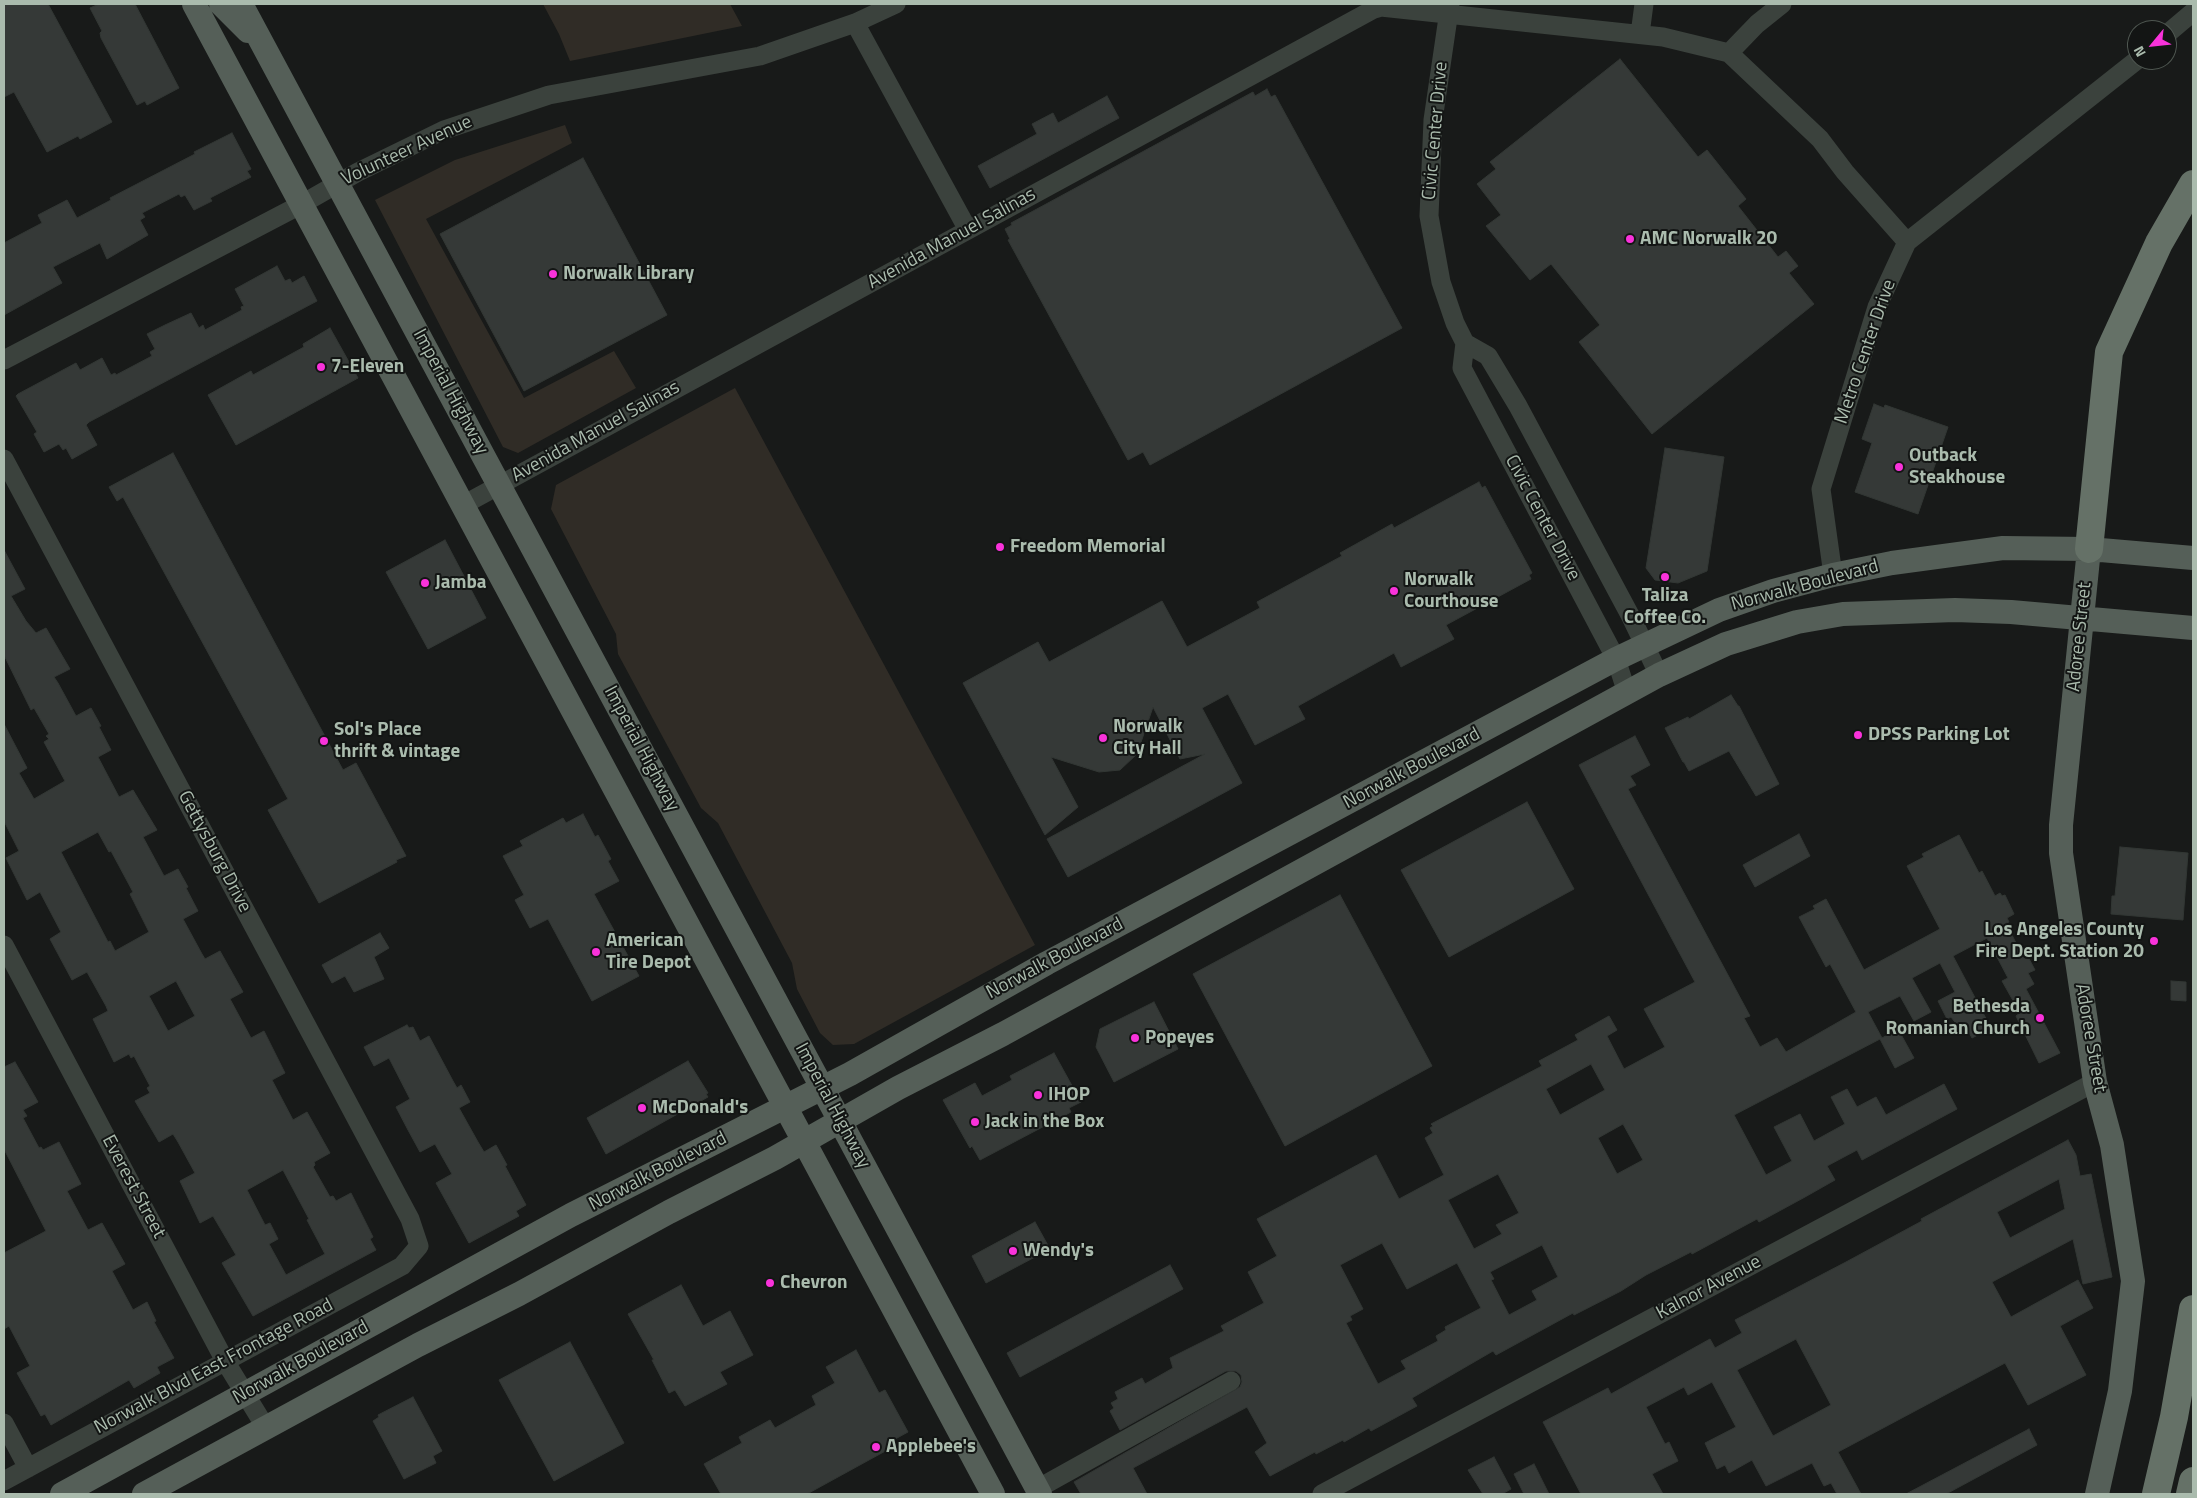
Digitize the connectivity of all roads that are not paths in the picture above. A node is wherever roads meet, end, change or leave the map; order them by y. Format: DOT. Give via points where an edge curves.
graph roads {
  1 [pos="194,4"];
  2 [pos="221,4"];
  3 [pos="241,4"];
  4 [pos="896,4"];
  5 [pos="1644,4"];
  6 [pos="1782,4"];
  7 [pos="1449,8"];
  8 [pos="2193,12"];
  9 [pos="855,23"];
  10 [pos="2177,26"];
  11 [pos="1640,34"];
  12 [pos="265,48"];
  13 [pos="1729,53"];
  14 [pos="2127,68"];
  15 [pos="337,183"];
  16 [pos="2193,184"];
  17 [pos="302,204"];
  18 [pos="968,230"];
  19 [pos="1907,242"];
  20 [pos="1465,343"];
  21 [pos="4,360"];
  22 [pos="4,459"];
  23 [pos="500,485"];
  24 [pos="463,505"];
  25 [pos="2088,549"];
  26 [pos="2193,558"];
  27 [pos="1833,575"];
  28 [pos="2082,618"];
  29 [pos="2193,628"];
  30 [pos="1644,644"];
  31 [pos="1616,658"];
  32 [pos="1659,675"];
  33 [pos="1627,693"];
  34 [pos="4,945"];
  35 [pos="2096,1082"];
  36 [pos="823,1087"];
  37 [pos="786,1106"];
  38 [pos="840,1120"];
  39 [pos="804,1141"];
  40 [pos="419,1246"];
  41 [pos="2193,1309"];
  42 [pos="225,1361"];
  43 [pos="1231,1380"];
  44 [pos="245,1393"];
  45 [pos="4,1423"];
  46 [pos="266,1428"];
  47 [pos="28,1468"];
  48 [pos="4,1481"];
  49 [pos="2193,1481"];
  50 [pos="1039,1492"];
  51 [pos="62,1494"];
  52 [pos="144,1494"];
  53 [pos="993,1494"];
  54 [pos="1322,1494"];
  55 [pos="2097,1494"];
  56 [pos="2156,1494"];
  57 [pos="2190,1494"];
  1 -- 17 [label="main road"];
  2 -- 12 [label="main road"];
  3 -- 12 [label="main road, Imperial Highway"];
  4 -- 9 [label="street, Volunteer Avenue"];
  5 -- 11 [label="street"];
  6 -- 13 [label="street" via="1756,24"];
  7 -- 11 [label="street, Avenida Manuel Salinas"];
  7 -- 18 [label="street, Avenida Manuel Salinas" via="1374,9"];
  7 -- 20 [label="street, Civic Center Drive" via="1433,120 1429,216 1441,282"];
  8 -- 10 [label="street"];
  9 -- 15 [label="street, Volunteer Avenue" via="760,56 572,91 515,106 444,130"];
  9 -- 18 [label="street"];
  11 -- 13 [label="street, Avenida Manuel Salinas"];
  12 -- 15 [label="main road, Imperial Highway"];
  13 -- 19 [label="street" via="1820,139"];
  14 -- 19 [label="street, Metro Center Drive"];
  15 -- 17 [label="street, Volunteer Avenue"];
  15 -- 23 [label="main road, Imperial Highway"];
  16 -- 25 [label="highway" via="2158,243 2109,352"];
  17 -- 21 [label="street, Volunteer Avenue"];
  17 -- 24 [label="main road"];
  18 -- 23 [label="street, Avenida Manuel Salinas"];
  19 -- 27 [label="street, Metro Center Drive" via="1877,306 1821,489"];
  20 -- 30 [label="street, Civic Center Drive" via="1488,356 1513,397"];
  20 -- 31 [label="street, Civic Center Drive" via="1462,368"];
  22 -- 40 [label="street, Gettysburg Drive" via="410,1219"];
  23 -- 24 [label="street, Avenida Manuel Salinas"];
  23 -- 36 [label="main road, Imperial Highway"];
  24 -- 37 [label="main road"];
  25 -- 26 [label="main road, Norwalk Boulevard"];
  25 -- 27 [label="main road, Norwalk Boulevard" via="2003,548 1892,563"];
  25 -- 28 [label="main road, Adoree Street"];
  27 -- 30 [label="main road, Norwalk Boulevard" via="1719,610"];
  28 -- 29 [label="main road, Norwalk Boulevard"];
  28 -- 32 [label="main road, Norwalk Boulevard" via="1955,610 1843,614 1746,636"];
  28 -- 35 [label="main road, Adoree Street" via="2066,768 2061,853"];
  30 -- 31 [label="main road, Norwalk Boulevard"];
  30 -- 32 [label="street, Civic Center Drive"];
  31 -- 33 [label="street, Civic Center Drive"];
  31 -- 36 [label="main road, Norwalk Boulevard"];
  32 -- 33 [label="main road, Norwalk Boulevard"];
  33 -- 38 [label="main road, Norwalk Boulevard"];
  34 -- 42 [label="street, Everest Street"];
  35 -- 54 [label="street, Kalnor Avenue"];
  35 -- 55 [label="main road, Adoree Street" via="2112,1145 2132,1281 2120,1391"];
  36 -- 37 [label="main road, Norwalk Boulevard"];
  36 -- 38 [label="main road, Imperial Highway"];
  37 -- 39 [label="main road"];
  37 -- 44 [label="main road, Norwalk Boulevard" via="571,1215"];
  38 -- 39 [label="main road, Norwalk Boulevard"];
  38 -- 50 [label="main road, Imperial Highway"];
  39 -- 46 [label="main road, Norwalk Boulevard"];
  39 -- 53 [label="main road"];
  40 -- 42 [label="street, Norwalk Blvd East Frontage Road" via="402,1266"];
  41 -- 56 [label="highway" via="2174,1418"];
  42 -- 44 [label="street, Everest Street"];
  42 -- 47 [label="street, Norwalk Blvd East Frontage Road"];
  43 -- 50 [label="street"];
  44 -- 46 [label="street, Everest Street"];
  44 -- 51 [label="main road, Norwalk Boulevard"];
  45 -- 47 [label="street"];
  46 -- 52 [label="main road, Norwalk Boulevard"];
  47 -- 48 [label="street, Norwalk Blvd East Frontage Road"];
  49 -- 57 [label="highway"];
}
